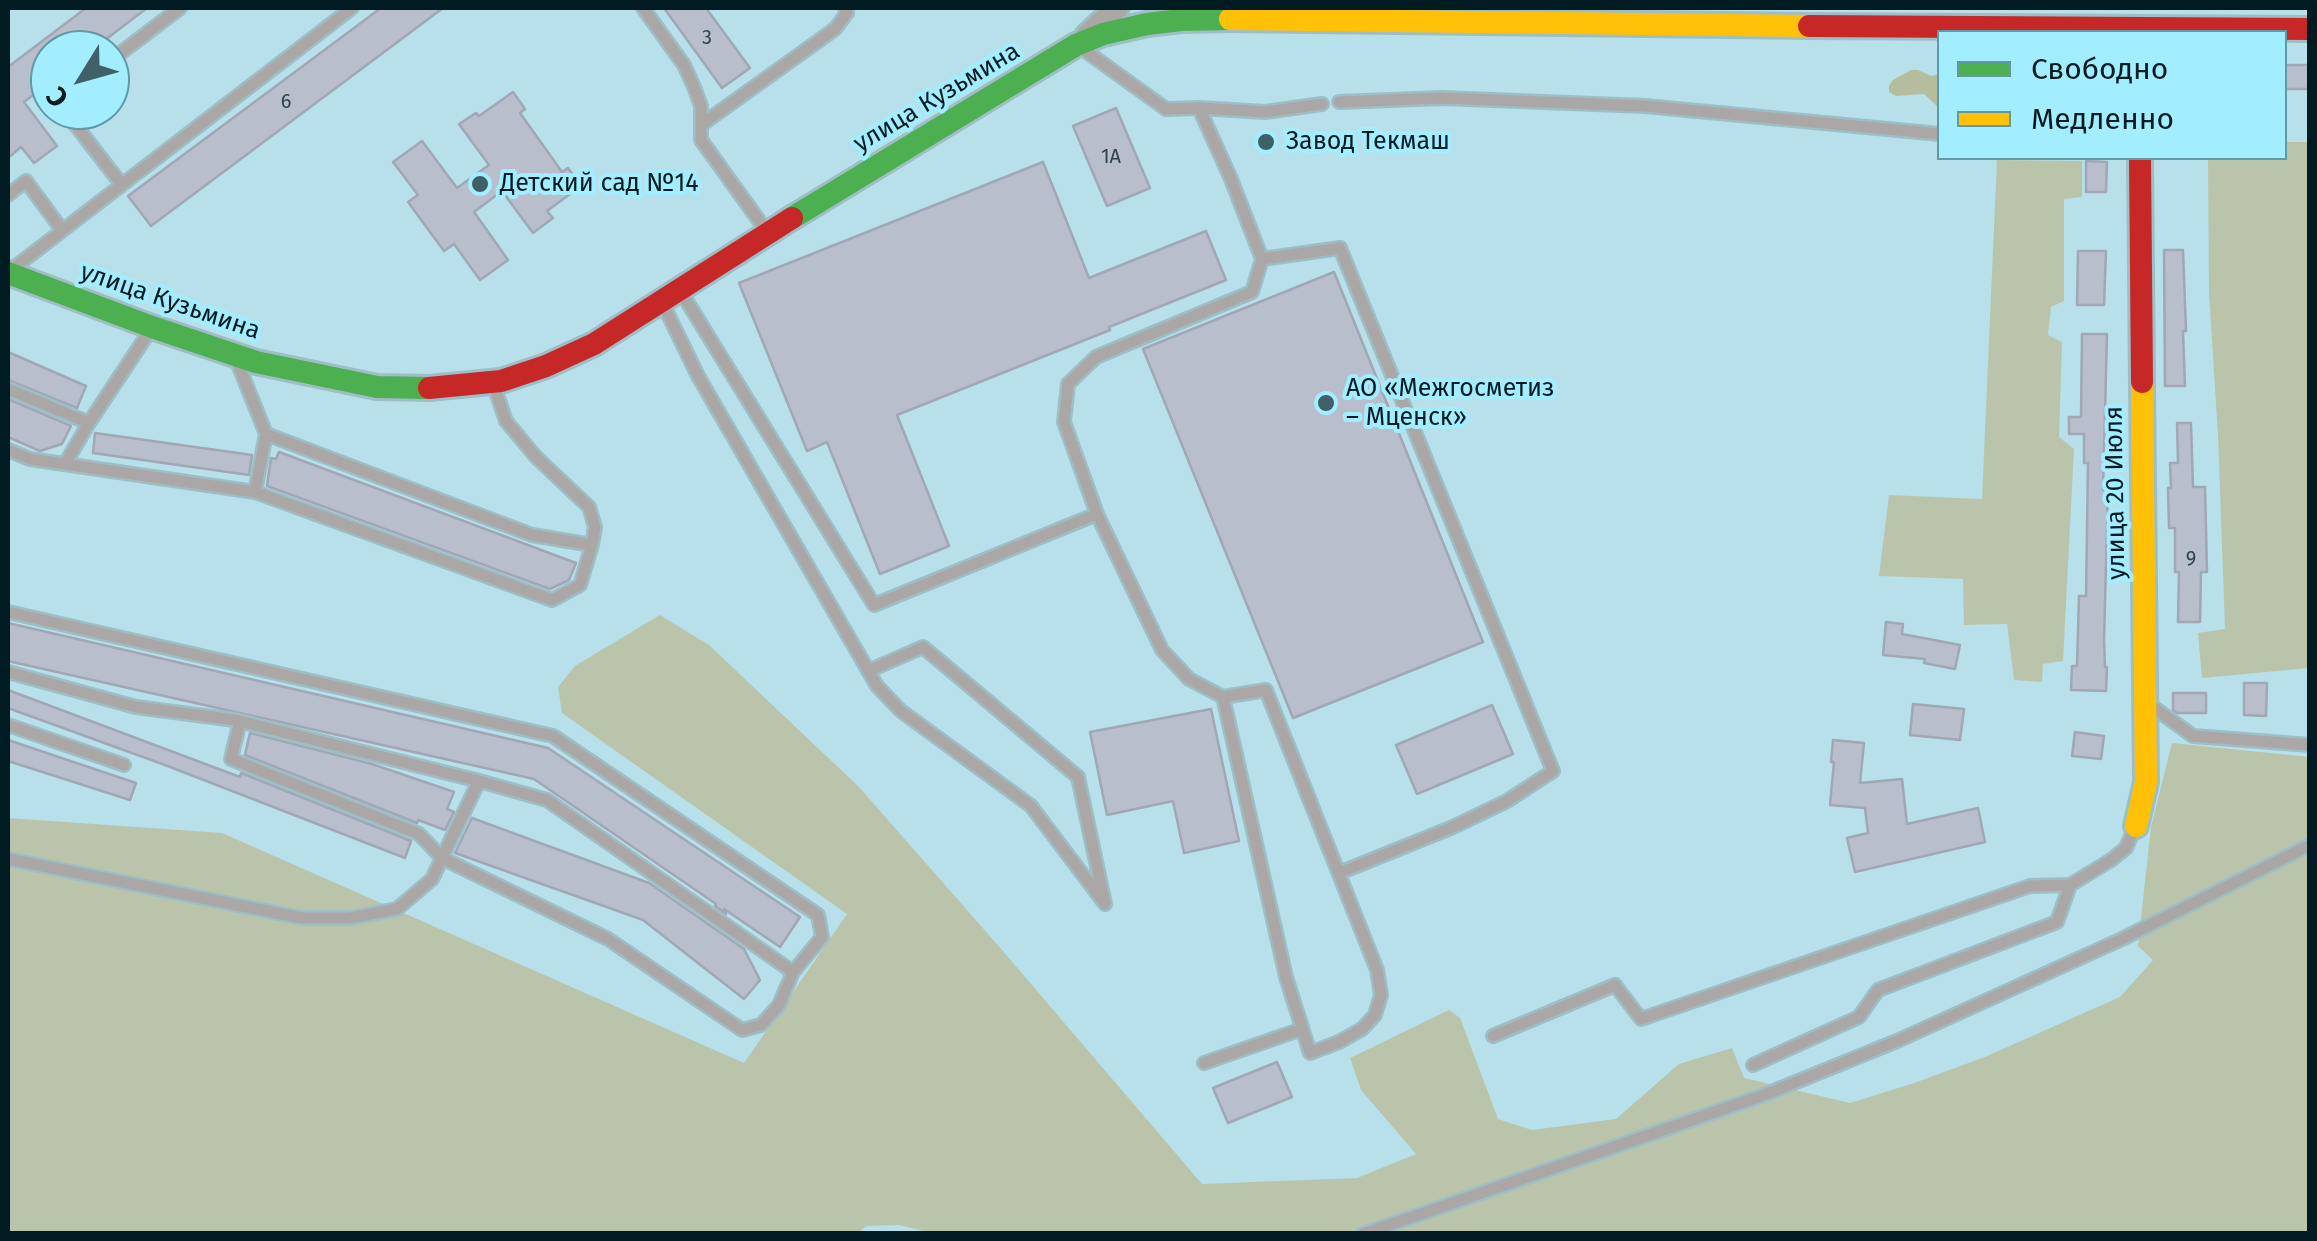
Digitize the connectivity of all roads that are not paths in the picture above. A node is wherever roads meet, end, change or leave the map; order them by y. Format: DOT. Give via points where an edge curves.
graph roads {
  1 [pos="180,8"];
  2 [pos="352,8"];
  3 [pos="642,8"];
  4 [pos="845,8"];
  5 [pos="1117,8"];
  6 [pos="1256,13"];
  7 [pos="1732,17"];
  8 [pos="2139,23"];
  9 [pos="2310,29"];
  10 [pos="1076,44"];
  11 [pos="130,46"];
  12 [pos="1339,102"];
  13 [pos="1322,104"];
  14 [pos="1199,108"];
  15 [pos="701,125"];
  16 [pos="79,130"];
  17 [pos="1937,134"];
  18 [pos="2140,160"];
  19 [pos="121,184"];
  20 [pos="8,194"];
  21 [pos="62,230"];
  22 [pos="767,233"];
  23 [pos="1262,259"];
  24 [pos="8,273"];
  25 [pos="671,297"];
  26 [pos="152,327"];
  27 [pos="235,355"];
  28 [pos="493,382"];
  29 [pos="8,388"];
  30 [pos="88,423"];
  31 [pos="266,434"];
  32 [pos="8,450"];
  33 [pos="65,464"];
  34 [pos="254,492"];
  35 [pos="1097,514"];
  36 [pos="592,544"];
  37 [pos="8,612"];
  38 [pos="868,671"];
  39 [pos="8,672"];
  40 [pos="1223,697"];
  41 [pos="2146,702"];
  42 [pos="240,721"];
  43 [pos="8,726"];
  44 [pos="2310,744"];
  45 [pos="124,766"];
  46 [pos="479,781"];
  47 [pos="2136,826"];
  48 [pos="2310,845"];
  49 [pos="442,858"];
  50 [pos="8,860"];
  51 [pos="1338,873"];
  52 [pos="2070,885"];
  53 [pos="794,972"];
  54 [pos="1302,1029"];
  55 [pos="1493,1036"];
  56 [pos="1204,1063"];
  57 [pos="1753,1065"];
  58 [pos="1363,1234"];
  1 -- 11 [label="lane"];
  2 -- 19 [label="lane"];
  3 -- 15 [label="lane" via="684,65 701,106"];
  4 -- 15 [label="lane" via="834,29"];
  5 -- 10 [label="street"];
  6 -- 7 [label="main road, улица Кузьмина"];
  6 -- 10 [label="main road, улица Кузьмина" via="1146,24"];
  7 -- 8 [label="main road, улица Кузьмина"];
  8 -- 9 [label="main road, улица Кузьмина"];
  10 -- 14 [label="lane" via="1166,109"];
  10 -- 22 [label="main road, улица Кузьмина"];
  12 -- 17 [label="lane" via="1442,98 1645,106"];
  13 -- 14 [label="lane" via="1265,112"];
  14 -- 23 [label="lane"];
  15 -- 22 [label="lane" via="701,140"];
  16 -- 19 [label="lane"];
  18 -- 41 [label="main road, улица 20 Июля"];
  19 -- 21 [label="lane"];
  20 -- 21 [label="lane" via="26,181"];
  21 -- 24 [label="lane"];
  22 -- 25 [label="main road, улица Кузьмина"];
  23 -- 35 [label="lane" via="1252,292 1096,357 1068,384 1064,422"];
  23 -- 51 [label="lane" via="1340,248 1553,771 1453,828"];
  24 -- 26 [label="main road, улица Кузьмина"];
  25 -- 28 [label="main road, улица Кузьмина" via="594,344"];
  25 -- 35 [label="lane" via="874,606"];
  25 -- 38 [label="lane" via="698,376"];
  26 -- 27 [label="main road, улица Кузьмина"];
  26 -- 30 [label="lane"];
  27 -- 28 [label="main road, улица Кузьмина" via="377,386"];
  27 -- 31 [label="lane"];
  28 -- 36 [label="lane" via="506,421 589,507"];
  29 -- 30 [label="lane"];
  30 -- 33 [label="lane"];
  31 -- 34 [label="lane"];
  31 -- 36 [label="lane" via="532,536"];
  32 -- 33 [label="lane"];
  33 -- 34 [label="lane"];
  34 -- 36 [label="lane" via="552,600 580,586"];
  35 -- 40 [label="lane" via="1162,650 1189,679"];
  37 -- 53 [label="lane" via="553,736 818,915 822,937"];
  38 -- 38 [label="lane" via="901,712 1031,806 1105,904 1078,776 922,647"];
  39 -- 42 [label="lane" via="136,707"];
  40 -- 51 [label="lane" via="1266,690"];
  40 -- 54 [label="lane"];
  41 -- 44 [label="lane" via="2193,736"];
  41 -- 47 [label="main road, улица 20 Июля" via="2146,782"];
  42 -- 46 [label="lane"];
  42 -- 49 [label="lane" via="231,759 419,834"];
  43 -- 45 [label="lane"];
  46 -- 49 [label="lane"];
  46 -- 53 [label="lane" via="547,800"];
  47 -- 52 [label="lane" via="2126,848"];
  48 -- 58 [label="lane" via="1880,1048"];
  49 -- 50 [label="lane" via="432,879 397,909 350,918 302,918"];
  49 -- 53 [label="lane" via="608,939 742,1030 761,1025 780,1005"];
  51 -- 54 [label="lane" via="1381,995 1376,1015 1339,1042 1310,1053"];
  52 -- 55 [label="lane" via="2030,886 1642,1019 1615,985"];
  52 -- 57 [label="lane" via="2057,922 1878,990 1859,1017"];
  54 -- 56 [label="lane"];
}
